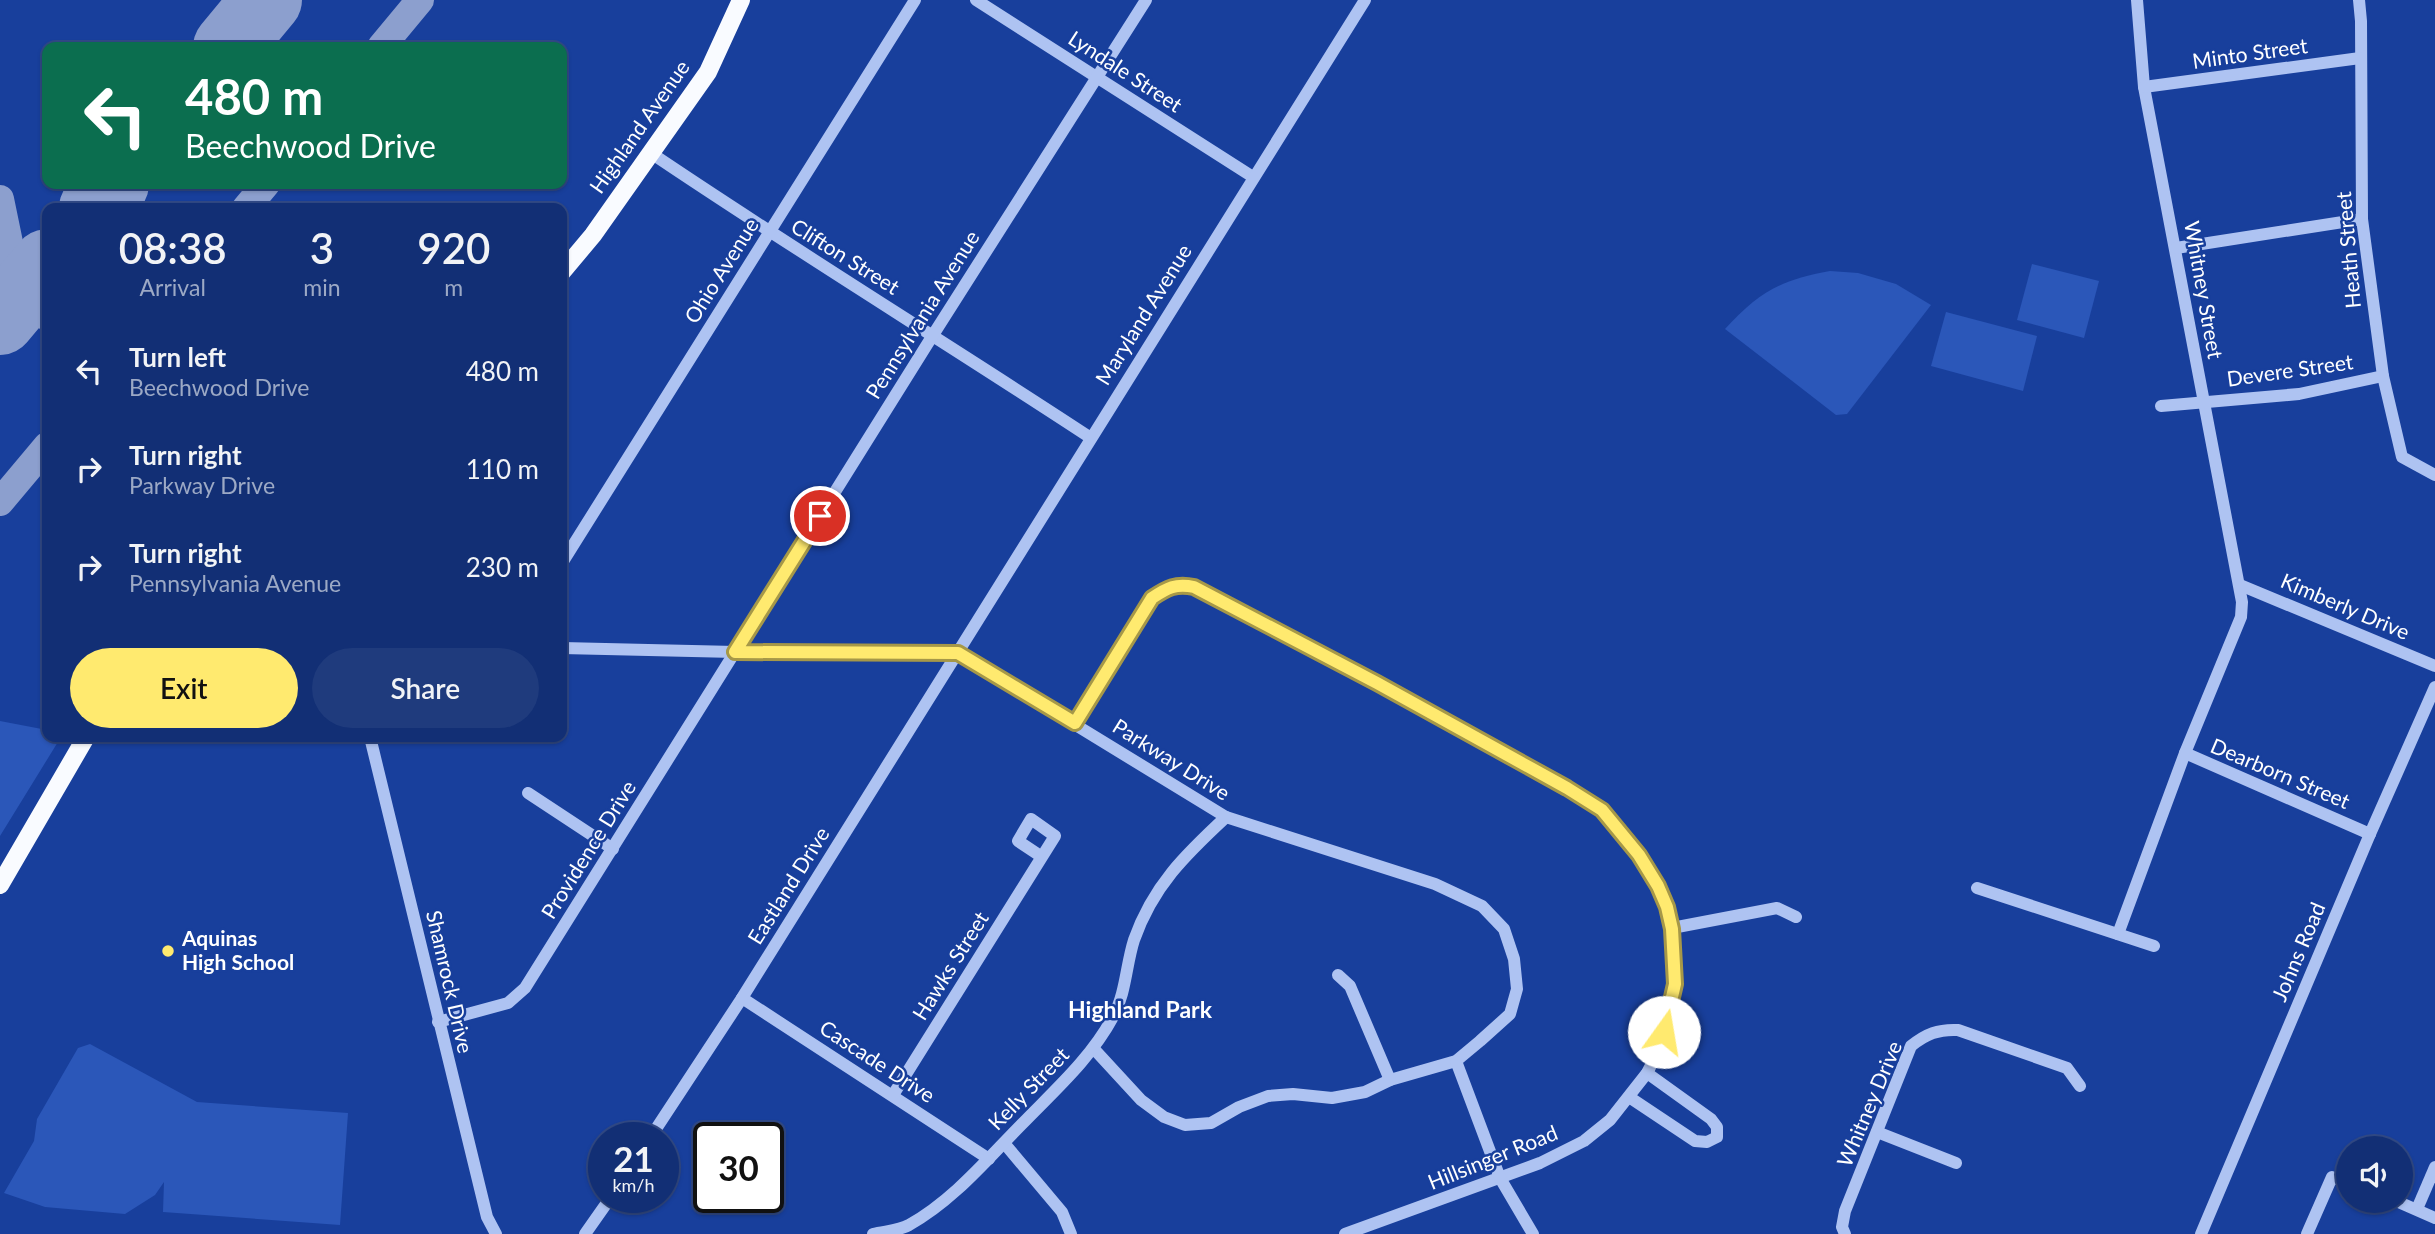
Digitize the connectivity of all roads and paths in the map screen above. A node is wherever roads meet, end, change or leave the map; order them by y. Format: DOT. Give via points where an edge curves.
graph roads {
  1 [pos="741,0"];
  2 [pos="915,0"];
  3 [pos="976,0"];
  4 [pos="1146,0"];
  5 [pos="1365,0"];
  6 [pos="2137,0"];
  7 [pos="2359,0"];
  8 [pos="2360,58"];
  9 [pos="1098,76"];
  10 [pos="2144,87"];
  11 [pos="651,153"];
  12 [pos="1253,177"];
  13 [pos="2362,219"];
  14 [pos="769,233"];
  15 [pos="2176,248"];
  16 [pos="567,266"];
  17 [pos="933,335"];
  18 [pos="2383,376"];
  19 [pos="2204,403"];
  20 [pos="2161,406"];
  21 [pos="1091,438"];
  22 [pos="2435,475"];
  23 [pos="567,555"];
  24 [pos="2240,585"];
  25 [pos="567,648"];
  26 [pos="735,652"];
  27 [pos="958,653"];
  28 [pos="2435,666"];
  29 [pos="2435,687"];
  30 [pos="1075,723"];
  31 [pos="83,742"];
  32 [pos="371,742"];
  33 [pos="2185,753"];
  34 [pos="527,793"];
  35 [pos="1226,817"];
  36 [pos="2370,834"];
  37 [pos="612,849"];
  38 [pos="1042,857"];
  39 [pos="0,884"];
  40 [pos="1977,888"];
  41 [pos="1796,917"];
  42 [pos="1672,929"];
  43 [pos="2118,934"];
  44 [pos="2154,946"];
  45 [pos="1338,975"];
  46 [pos="742,998"];
  47 [pos="438,1022"];
  48 [pos="1094,1049"];
  49 [pos="1457,1061"];
  50 [pos="1647,1073"];
  51 [pos="1391,1080"];
  52 [pos="2080,1086"];
  53 [pos="893,1095"];
  54 [pos="1629,1097"];
  55 [pos="661,1122"];
  56 [pos="1877,1132"];
  57 [pos="1004,1143"];
  58 [pos="989,1159"];
  59 [pos="1956,1163"];
  60 [pos="2435,1167"];
  61 [pos="1500,1178"];
  62 [pos="2336,1178"];
  63 [pos="2413,1207"];
  64 [pos="2417,1209"];
  65 [pos="600,1213"];
  66 [pos="2435,1219"];
  67 [pos="496,1234"];
  68 [pos="586,1234"];
  69 [pos="873,1234"];
  70 [pos="1071,1234"];
  71 [pos="1345,1234"];
  72 [pos="1533,1234"];
  73 [pos="1845,1234"];
  74 [pos="2201,1234"];
  75 [pos="2307,1234"];
  1 -- 11 [label="main road, Highland Avenue" via="708,72"];
  2 -- 14 [label="street, Ohio Avenue"];
  3 -- 9 [label="street, Lyndale Street"];
  4 -- 9 [label="street, Pennsylvania Avenue"];
  5 -- 12 [label="street, Maryland Avenue"];
  6 -- 10 [label="street, Whitney Street"];
  7 -- 8 [label="street, Heath Street"];
  8 -- 10 [label="street, Minto Street"];
  8 -- 13 [label="street, Heath Street"];
  9 -- 12 [label="street, Lyndale Street"];
  9 -- 17 [label="street, Pennsylvania Avenue"];
  10 -- 15 [label="street, Whitney Street"];
  11 -- 14 [label="street, Clifton Street"];
  11 -- 16 [label="main road, Highland Avenue"];
  12 -- 21 [label="street, Maryland Avenue"];
  13 -- 15 [label="street"];
  13 -- 18 [label="street, Heath Street"];
  14 -- 17 [label="street, Clifton Street"];
  14 -- 23 [label="street, Ohio Avenue"];
  15 -- 19 [label="street, Whitney Street"];
  17 -- 21 [label="street, Clifton Street"];
  17 -- 26 [label="street, Pennsylvania Avenue"];
  18 -- 19 [label="street, Devere Street" via="2299,394"];
  18 -- 22 [label="street, Heath Street" via="2402,457"];
  19 -- 20 [label="street, Devere Street"];
  19 -- 24 [label="street, Whitney Street"];
  21 -- 27 [label="street, Maryland Avenue"];
  24 -- 28 [label="street, Kimberly Drive"];
  24 -- 33 [label="street, Dearborn Street" via="2241,617"];
  25 -- 26 [label="street"];
  26 -- 27 [label="street"];
  26 -- 37 [label="street, Providence Drive"];
  27 -- 30 [label="street, Parkway Drive"];
  27 -- 46 [label="street, Eastland Drive"];
  29 -- 36 [label="street, Johns Road"];
  30 -- 35 [label="street, Parkway Drive"];
  30 -- 42 [label="street, Hillsinger Road" via="1152,598 1170,587 1194,587 1377,683 1602,810 1658,886"];
  31 -- 39 [label="main road"];
  32 -- 47 [label="street, Shamrock Drive"];
  33 -- 36 [label="street, Dearborn Street"];
  33 -- 43 [label="street"];
  34 -- 37 [label="street"];
  35 -- 48 [label="street, Kelly Street" via="1166,877 1146,910 1115,1014"];
  35 -- 49 [label="street, Parkway Drive" via="1436,884 1482,906 1504,929 1514,958 1517,989 1510,1014"];
  36 -- 74 [label="street, Johns Road"];
  37 -- 47 [label="street, Providence Drive" via="524,988 508,1003"];
  38 -- 53 [label="street, Hawks Street"];
  40 -- 43 [label="street"];
  41 -- 42 [label="street" via="1777,908"];
  42 -- 50 [label="street, Hillsinger Road" via="1675,984 1661,1046"];
  43 -- 44 [label="street"];
  45 -- 51 [label="street" via="1350,986"];
  46 -- 53 [label="street, Cascade Drive"];
  46 -- 55 [label="street, Eastland Drive"];
  47 -- 67 [label="street, Shamrock Drive" via="487,1217"];
  48 -- 51 [label="street" via="1141,1100 1185,1125 1211,1123 1268,1096 1332,1098 1364,1093"];
  48 -- 57 [label="street, Kelly Street"];
  49 -- 51 [label="street"];
  49 -- 61 [label="street"];
  50 -- 54 [label="street, Hillsinger Road"];
  50 -- 54 [label="street" via="1711,1119 1717,1138 1695,1141"];
  52 -- 56 [label="street, Whitney Drive" via="2067,1068 1958,1030 1943,1029 1911,1046"];
  53 -- 58 [label="street, Cascade Drive"];
  54 -- 61 [label="street, Hillsinger Road" via="1584,1141"];
  56 -- 59 [label="street"];
  56 -- 73 [label="street, Whitney Drive" via="1845,1211"];
  57 -- 58 [label="street, Kelly Street"];
  57 -- 70 [label="street" via="1062,1212"];
  58 -- 69 [label="street, Kelly Street" via="906,1227"];
  60 -- 64 [label="street"];
  61 -- 71 [label="street, Hillsinger Road"];
  61 -- 72 [label="street"];
  62 -- 75 [label="street" via="2332,1177"];
  63 -- 64 [label="street"];
  64 -- 66 [label="street"];
  65 -- 68 [label="street"];
}
